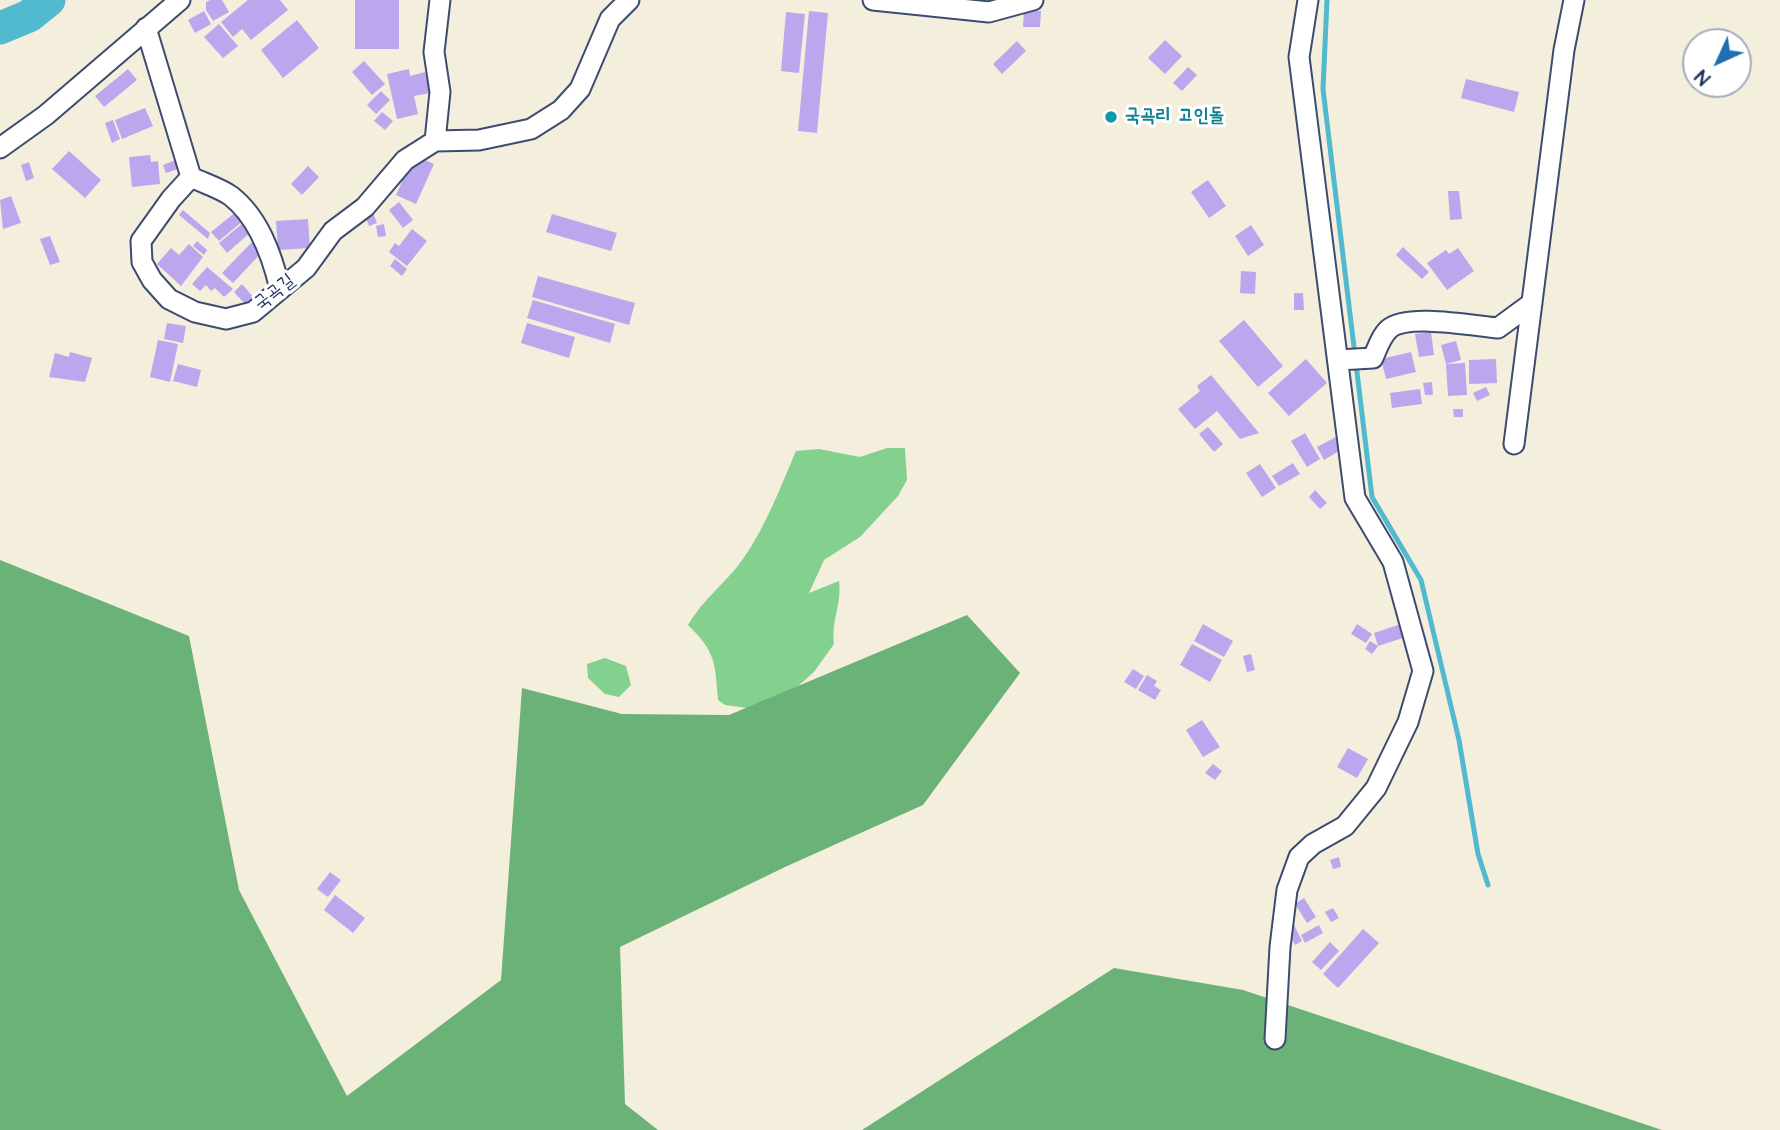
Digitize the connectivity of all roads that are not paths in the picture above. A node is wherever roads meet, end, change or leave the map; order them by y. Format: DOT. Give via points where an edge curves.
graph roads {
  1 [pos="180,0"];
  2 [pos="440,0"];
  3 [pos="629,0"];
  4 [pos="873,0"];
  5 [pos="1033,0"];
  6 [pos="1308,0"];
  7 [pos="1574,0"];
  8 [pos="146,29"];
  9 [pos="435,141"];
  10 [pos="0,148"];
  11 [pos="191,177"];
  12 [pos="280,289"];
  13 [pos="1532,303"];
  14 [pos="1340,360"];
  15 [pos="1514,444"];
  16 [pos="1275,1039"];
  1 -- 8 [label="street"];
  2 -- 9 [label="street" via="434,52 440,92"];
  3 -- 9 [label="street" via="610,19 580,89 561,110 531,130 478,140"];
  4 -- 5 [label="street" via="989,12"];
  6 -- 14 [label="street" via="1299,57"];
  7 -- 13 [label="street"];
  8 -- 10 [label="street"];
  8 -- 11 [label="street"];
  9 -- 12 [label="street, 국곡길" via="405,160 365,207 333,231 306,268"];
  11 -- 12 [label="street" via="231,196 255,223 274,260"];
  11 -- 12 [label="street, 국곡길" via="141,241 142,262 152,281 177,303 226,319 253,312"];
  13 -- 14 [label="street" via="1498,328 1403,323 1390,328 1373,358"];
  13 -- 15 [label="street"];
  14 -- 16 [label="street" via="1355,498 1393,562 1423,671 1408,722 1376,788 1345,826 1299,857 1287,890"];
}
